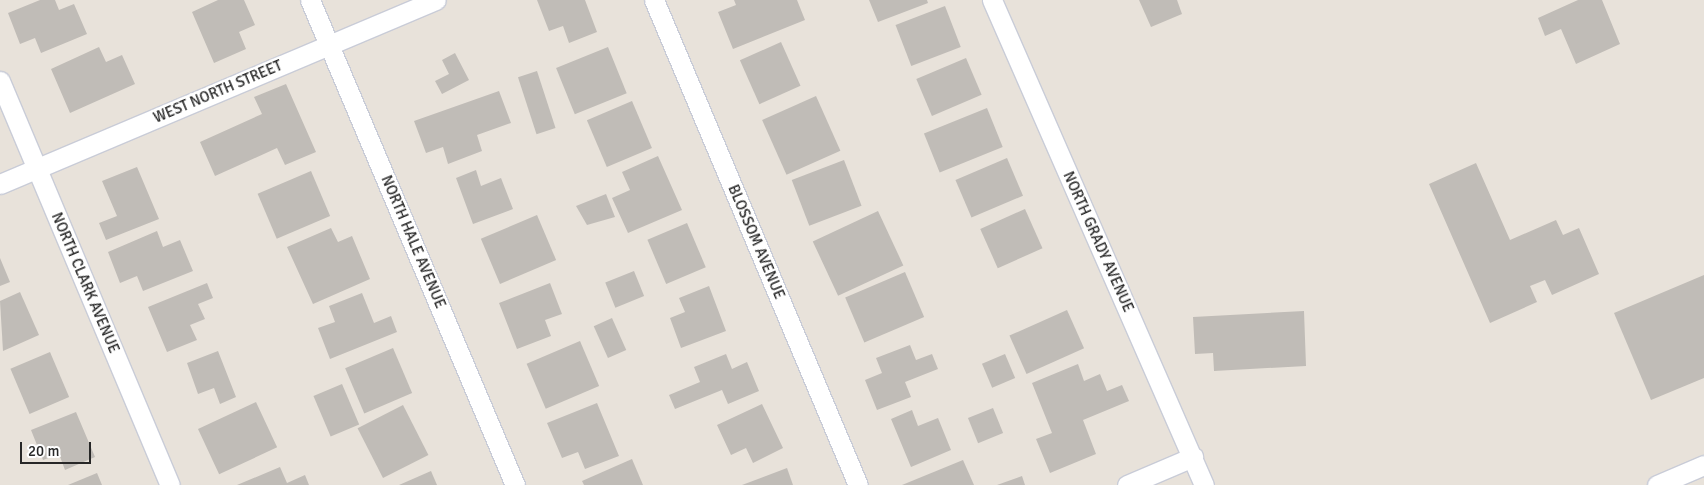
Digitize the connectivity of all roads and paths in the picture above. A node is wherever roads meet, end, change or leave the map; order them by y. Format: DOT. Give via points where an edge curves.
graph roads {
  1 [pos="310,0"];
  2 [pos="436,0"];
  3 [pos="654,0"];
  4 [pos="992,0"];
  5 [pos="329,45"];
  6 [pos="0,81"];
  7 [pos="36,169"];
  8 [pos="0,184"];
  9 [pos="1193,457"];
  10 [pos="1704,465"];
  11 [pos="170,485"];
  12 [pos="515,485"];
  13 [pos="858,485"];
  14 [pos="1127,485"];
  15 [pos="1204,485"];
  16 [pos="1657,485"];
  1 -- 5 [label="street, NORTH HALE AVENUE"];
  2 -- 5 [label="street, WEST NORTH STREET"];
  3 -- 13 [label="street, BLOSSOM AVENUE"];
  4 -- 9 [label="street, NORTH GRADY AVENUE"];
  5 -- 7 [label="street, WEST NORTH STREET"];
  5 -- 12 [label="street, NORTH HALE AVENUE"];
  6 -- 7 [label="street, NORTH CLARK AVENUE"];
  7 -- 8 [label="street, WEST NORTH STREET"];
  7 -- 11 [label="street, NORTH CLARK AVENUE"];
  9 -- 14 [label="street"];
  9 -- 15 [label="street, NORTH GRADY AVENUE"];
  10 -- 16 [label="street"];
}
